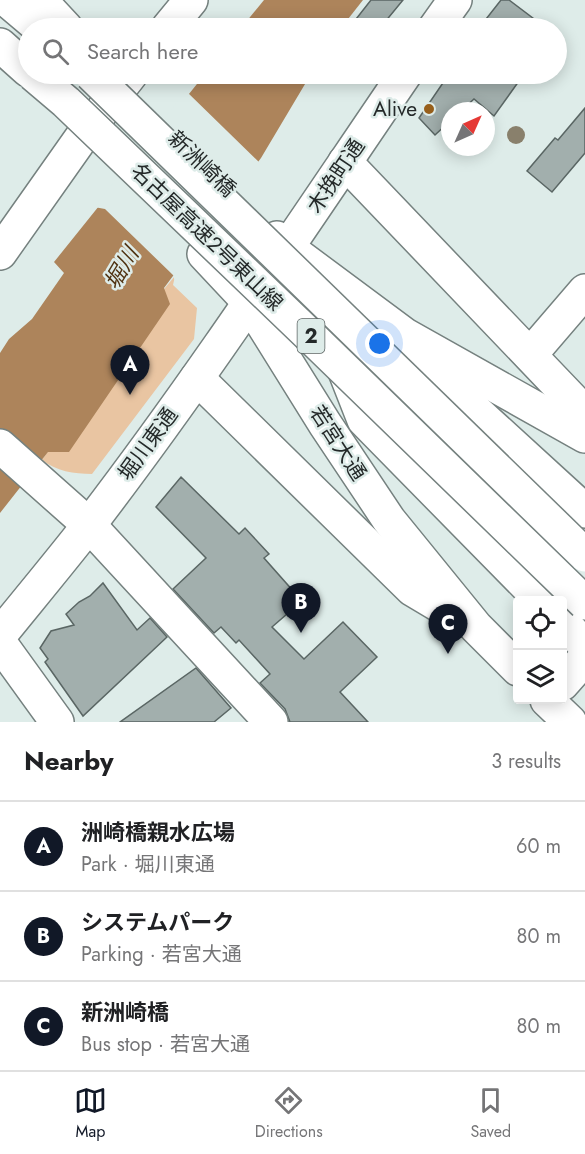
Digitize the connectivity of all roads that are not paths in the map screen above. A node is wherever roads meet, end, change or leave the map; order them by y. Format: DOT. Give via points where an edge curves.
graph roads {
  1 [pos="7,0"];
  2 [pos="40,0"];
  3 [pos="191,0"];
  4 [pos="455,0"];
  5 [pos="28,18"];
  6 [pos="57,18"];
  7 [pos="176,18"];
  8 [pos="442,18"];
  9 [pos="0,45"];
  10 [pos="0,52"];
  11 [pos="18,61"];
  12 [pos="18,70"];
  13 [pos="33,84"];
  14 [pos="45,84"];
  15 [pos="100,84"];
  16 [pos="116,84"];
  17 [pos="125,84"];
  18 [pos="398,84"];
  19 [pos="84,134"];
  20 [pos="345,162"];
  21 [pos="288,248"];
  22 [pos="0,253"];
  23 [pos="585,291"];
  24 [pos="249,302"];
  25 [pos="369,344"];
  26 [pos="530,355"];
  27 [pos="344,369"];
  28 [pos="196,378"];
  29 [pos="585,413"];
  30 [pos="585,436"];
  31 [pos="0,446"];
  32 [pos="585,511"];
  33 [pos="89,525"];
  34 [pos="585,555"];
  35 [pos="537,596"];
  36 [pos="585,603"];
  37 [pos="476,627"];
  38 [pos="567,627"];
  39 [pos="0,635"];
  40 [pos="0,643"];
  41 [pos="585,645"];
  42 [pos="585,658"];
  43 [pos="513,664"];
  44 [pos="551,705"];
  45 [pos="57,722"];
  46 [pos="271,722"];
  1 -- 5 [label="main road"];
  2 -- 6 [label="main road"];
  3 -- 7 [label="main road"];
  4 -- 8 [label="main road"];
  9 -- 11 [label="main road"];
  10 -- 12 [label="main road"];
  13 -- 19 [label="main road"];
  14 -- 27 [label="main road, 名古屋高速2号東山線 / 2, bridge"];
  15 -- 25 [label="main road, 名古屋高速2号東山線 / 2, bridge"];
  16 -- 19 [label="main road"];
  17 -- 21 [label="main road, 新洲崎橋"];
  18 -- 20 [label="main road, 木挽町通"];
  19 -- 22 [label="main road"];
  19 -- 24 [label="main road, 若宮大通"];
  20 -- 21 [label="main road, 木挽町通"];
  20 -- 26 [label="main road"];
  21 -- 24 [label="main road, 堀川東通"];
  21 -- 30 [label="main road" via="405,335"];
  23 -- 26 [label="main road"];
  24 -- 28 [label="main road, 堀川東通"];
  24 -- 37 [label="main road, 若宮大通" via="389,520"];
  25 -- 32 [label="main road" via="435,374"];
  25 -- 34 [label="main road, 名古屋高速2号東山線 / 2, bridge"];
  26 -- 29 [label="main road"];
  27 -- 35 [label="main road" via="364,420"];
  27 -- 36 [label="main road, 名古屋高速2号東山線 / 2, bridge"];
  28 -- 33 [label="main road, 堀川東通"];
  28 -- 37 [label="main road, 若宮大通" via="412,589"];
  31 -- 33 [label="main road"];
  33 -- 39 [label="main road, 堀川東通"];
  33 -- 46 [label="main road"];
  37 -- 43 [label="main road, 若宮大通"];
  38 -- 41 [label="main road"];
  40 -- 45 [label="main road"];
  42 -- 44 [label="main road"];
}
